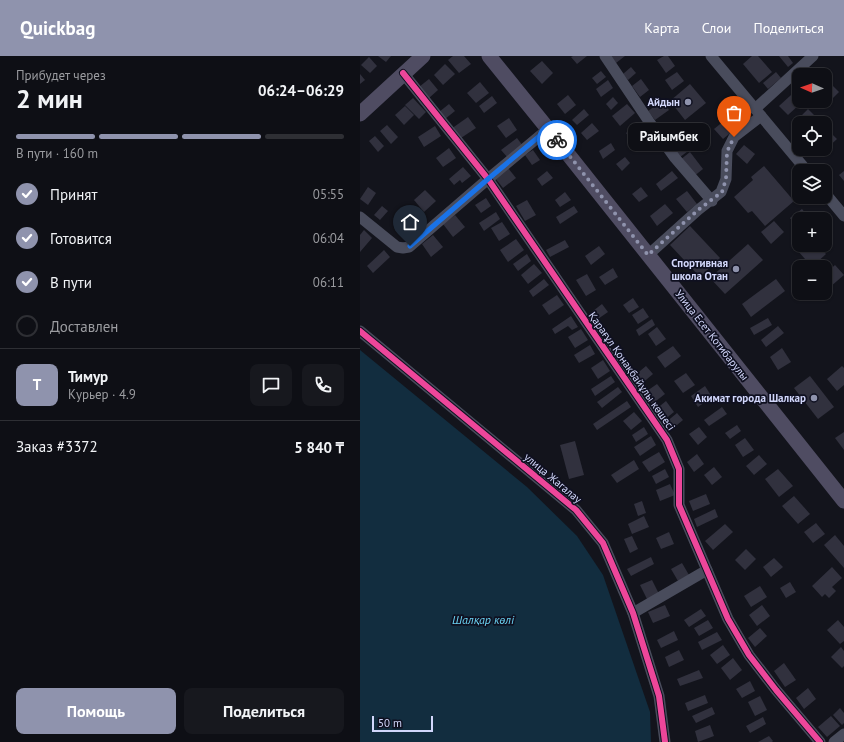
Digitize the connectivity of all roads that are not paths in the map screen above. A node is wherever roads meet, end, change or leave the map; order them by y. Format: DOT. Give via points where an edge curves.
graph roads {
  1 [pos="423,56"];
  2 [pos="489,56"];
  3 [pos="605,56"];
  4 [pos="711,56"];
  5 [pos="806,58"];
  6 [pos="403,73"];
  7 [pos="758,113"];
  8 [pos="360,114"];
  9 [pos="548,129"];
  10 [pos="801,164"];
  11 [pos="488,179"];
  12 [pos="712,200"];
  13 [pos="832,201"];
  14 [pos="844,216"];
  15 [pos="360,217"];
  16 [pos="648,255"];
  17 [pos="360,331"];
  18 [pos="844,501"];
  19 [pos="707,570"];
  20 [pos="633,613"];
  21 [pos="663,729"];
  22 [pos="844,734"];
  23 [pos="665,742"];
  24 [pos="671,742"];
  25 [pos="820,742"];
  26 [pos="834,742"];
  1 -- 6 [label="main road"];
  2 -- 9 [label="main road, Улица Есет Котибарулы"];
  3 -- 12 [label="street" via="675,158"];
  4 -- 7 [label="street"];
  5 -- 7 [label="street"];
  6 -- 8 [label="main road"];
  6 -- 11 [label="street, Қарағұл Қонақбайұлы көшесі"];
  7 -- 10 [label="street"];
  7 -- 12 [label="street" via="734,137 727,152 726,179 722,192"];
  9 -- 11 [label="street"];
  9 -- 16 [label="main road, Улица Есет Котибарулы"];
  11 -- 15 [label="street" via="409,247 397,247"];
  11 -- 19 [label="street, Қарағұл Қонақбайұлы көшесі" via="667,440 679,469 679,505"];
  12 -- 16 [label="street"];
  13 -- 14 [label="street"];
  16 -- 18 [label="main road, Улица Есет Котибарулы"];
  17 -- 20 [label="street, улица Жагалау" via="576,510 603,543"];
  19 -- 20 [label="street"];
  19 -- 25 [label="street, Қарағұл Қонақбайұлы көшесі" via="728,619 749,655"];
  20 -- 21 [label="street, улица Жагалау" via="658,696"];
  21 -- 23 [label="street, улица Жагалау"];
  21 -- 24 [label="street"];
  22 -- 26 [label="street"];
}
